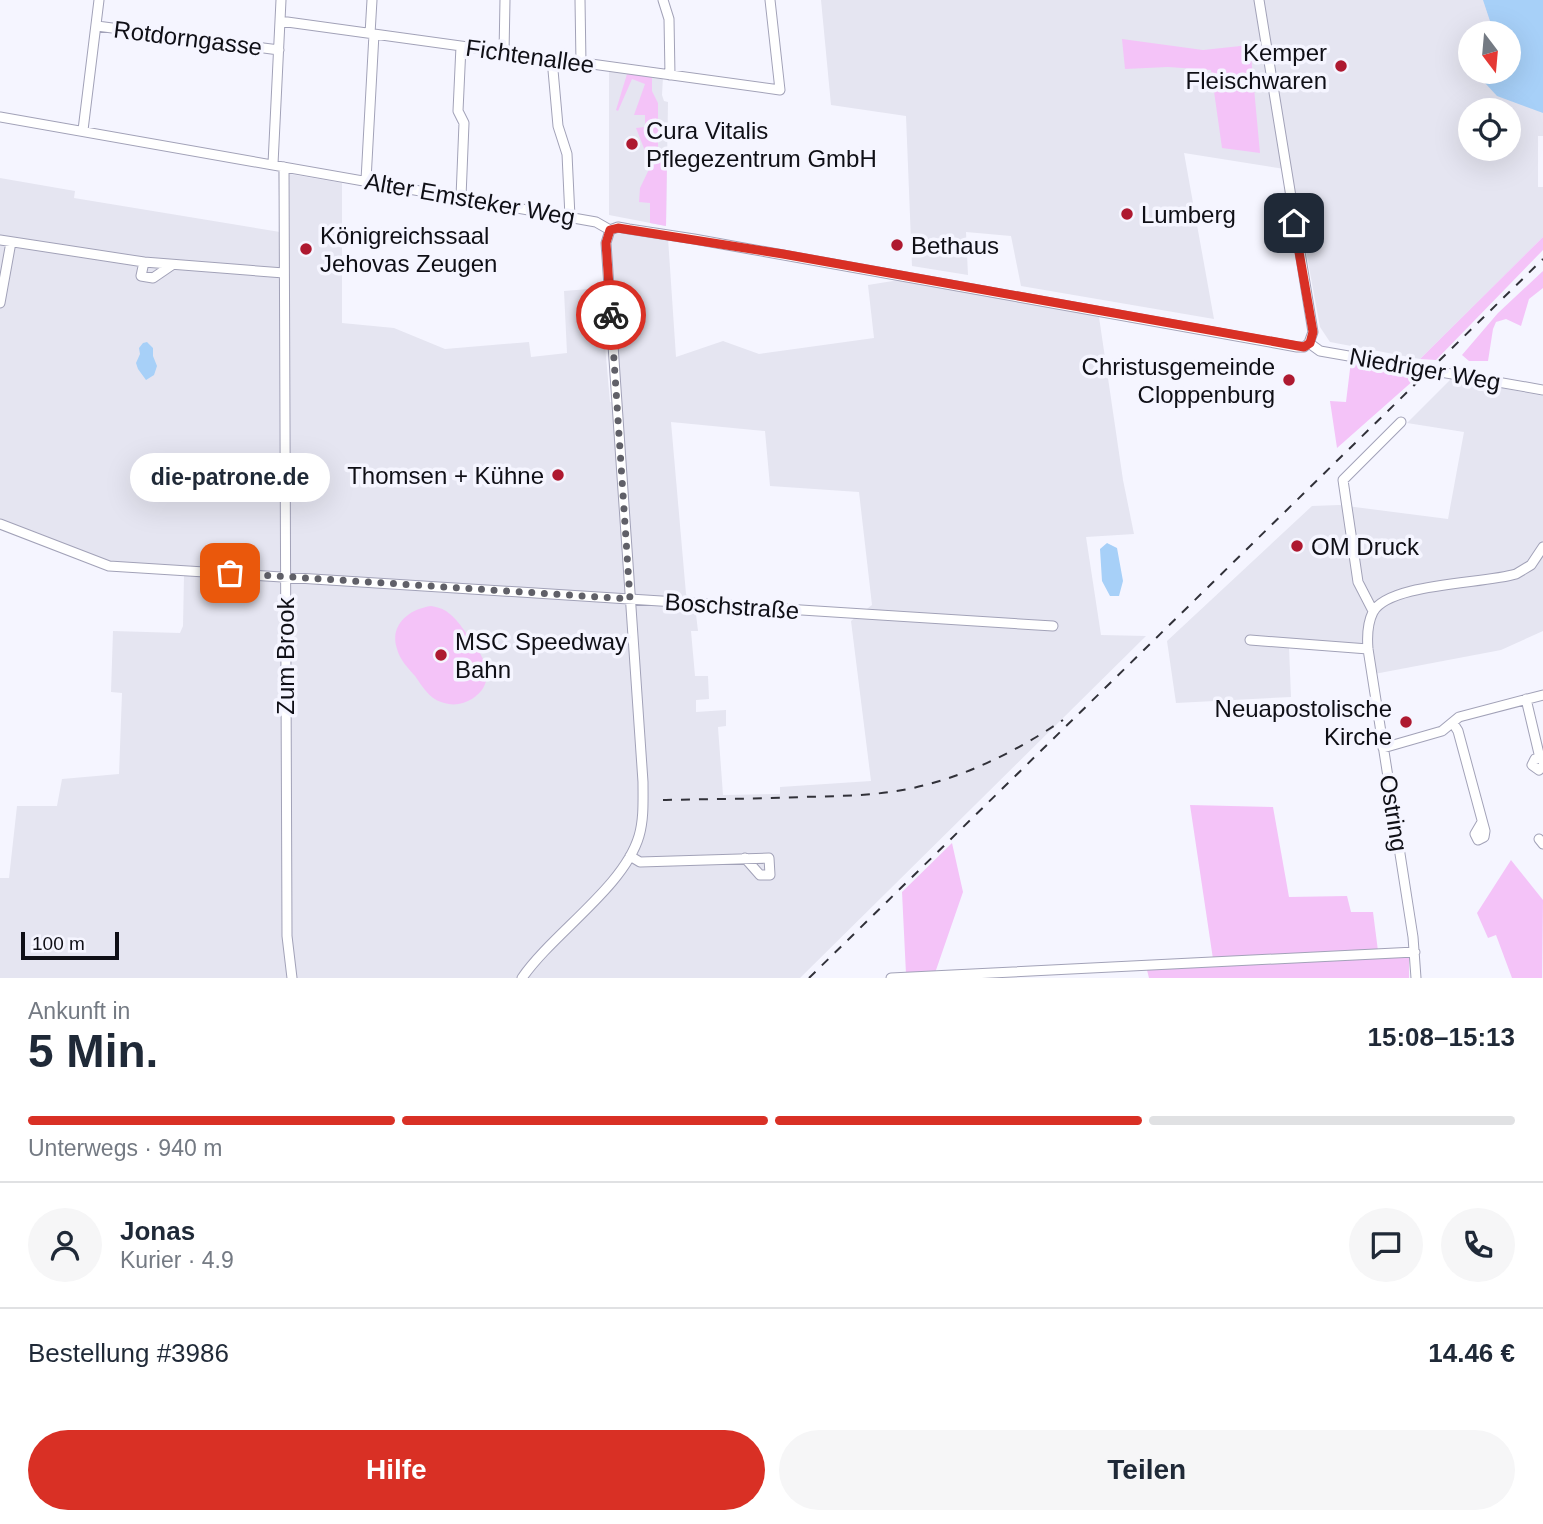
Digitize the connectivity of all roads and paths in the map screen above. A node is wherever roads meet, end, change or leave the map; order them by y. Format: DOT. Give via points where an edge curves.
graph roads {
  1 [pos="99,0"];
  2 [pos="281,0"];
  3 [pos="372,0"];
  4 [pos="505,0"];
  5 [pos="580,0"];
  6 [pos="663,0"];
  7 [pos="770,0"];
  8 [pos="1259,0"];
  9 [pos="280,21"];
  10 [pos="97,26"];
  11 [pos="372,34"];
  12 [pos="461,46"];
  13 [pos="279,50"];
  14 [pos="504,53"];
  15 [pos="552,59"];
  16 [pos="581,63"];
  17 [pos="670,75"];
  18 [pos="0,117"];
  19 [pos="83,130"];
  20 [pos="273,164"];
  21 [pos="285,167"];
  22 [pos="366,180"];
  23 [pos="461,197"];
  24 [pos="570,217"];
  25 [pos="610,230"];
  26 [pos="0,240"];
  27 [pos="11,242"];
  28 [pos="144,262"];
  29 [pos="172,265"];
  30 [pos="284,273"];
  31 [pos="0,303"];
  32 [pos="1310,343"];
  33 [pos="1543,390"];
  34 [pos="1401,422"];
  35 [pos="0,524"];
  36 [pos="1543,547"];
  37 [pos="285,577"];
  38 [pos="630,599"];
  39 [pos="1374,611"];
  40 [pos="1053,626"];
  41 [pos="1250,640"];
  42 [pos="1368,649"];
  43 [pos="1543,695"];
  44 [pos="1526,699"];
  45 [pos="1453,723"];
  46 [pos="1383,748"];
  47 [pos="1542,762"];
  48 [pos="1482,822"];
  49 [pos="630,856"];
  50 [pos="745,859"];
  51 [pos="1415,952"];
  52 [pos="292,978"];
  53 [pos="522,978"];
  54 [pos="891,978"];
  55 [pos="1416,978"];
  1 -- 10 [label="street"];
  2 -- 9 [label="street"];
  3 -- 11 [label="street"];
  4 -- 14 [label="street"];
  5 -- 16 [label="street"];
  6 -- 17 [label="street" via="669,19"];
  7 -- 17 [label="street, Fichtenallee" via="780,90"];
  8 -- 32 [label="street" via="1313,332"];
  9 -- 11 [label="street, Fichtenallee"];
  9 -- 13 [label="street"];
  10 -- 13 [label="street, Rotdorngasse"];
  10 -- 19 [label="street"];
  11 -- 12 [label="street, Fichtenallee"];
  11 -- 22 [label="street"];
  12 -- 14 [label="street, Fichtenallee"];
  12 -- 23 [label="street"];
  13 -- 20 [label="street"];
  14 -- 15 [label="street, Fichtenallee"];
  15 -- 16 [label="street, Fichtenallee"];
  15 -- 24 [label="street"];
  16 -- 17 [label="street, Fichtenallee"];
  18 -- 19 [label="street, Alter Emsteker Weg"];
  19 -- 20 [label="street, Alter Emsteker Weg"];
  20 -- 21 [label="street, Alter Emsteker Weg"];
  21 -- 22 [label="street, Alter Emsteker Weg"];
  21 -- 30 [label="street, Zum Brook"];
  22 -- 23 [label="street, Alter Emsteker Weg"];
  23 -- 24 [label="street, Alter Emsteker Weg"];
  24 -- 25 [label="street, Alter Emsteker Weg"];
  25 -- 32 [label="street, Alter Emsteker Weg" via="694,239 1297,347"];
  25 -- 38 [label="street" via="606,243"];
  26 -- 27 [label="street"];
  27 -- 28 [label="street"];
  27 -- 31 [label="street"];
  28 -- 29 [label="street"];
  28 -- 29 [label="street" via="141,276 153,278"];
  29 -- 30 [label="street"];
  30 -- 37 [label="street, Zum Brook"];
  32 -- 33 [label="street, Niedriger Weg" via="1320,351"];
  34 -- 39 [label="street" via="1343,480 1358,582"];
  35 -- 37 [label="street, Boschstraße" via="109,566"];
  36 -- 39 [label="street" via="1531,565 1516,573 1395,595"];
  37 -- 38 [label="street, Boschstraße"];
  37 -- 52 [label="street, Zum Brook" via="287,936"];
  38 -- 40 [label="street, Boschstraße"];
  38 -- 49 [label="street" via="643,782 639,837"];
  39 -- 42 [label="street, Ostring"];
  41 -- 42 [label="street"];
  42 -- 46 [label="street, Ostring"];
  43 -- 44 [label="street"];
  44 -- 45 [label="street" via="1459,717"];
  44 -- 47 [label="street"];
  45 -- 46 [label="street" via="1442,731"];
  45 -- 48 [label="street"];
  46 -- 51 [label="street, Ostring"];
  49 -- 50 [label="street" via="640,862"];
  49 -- 53 [label="street"];
  51 -- 54 [label="street"];
  51 -- 55 [label="street, Ostring"];
}
